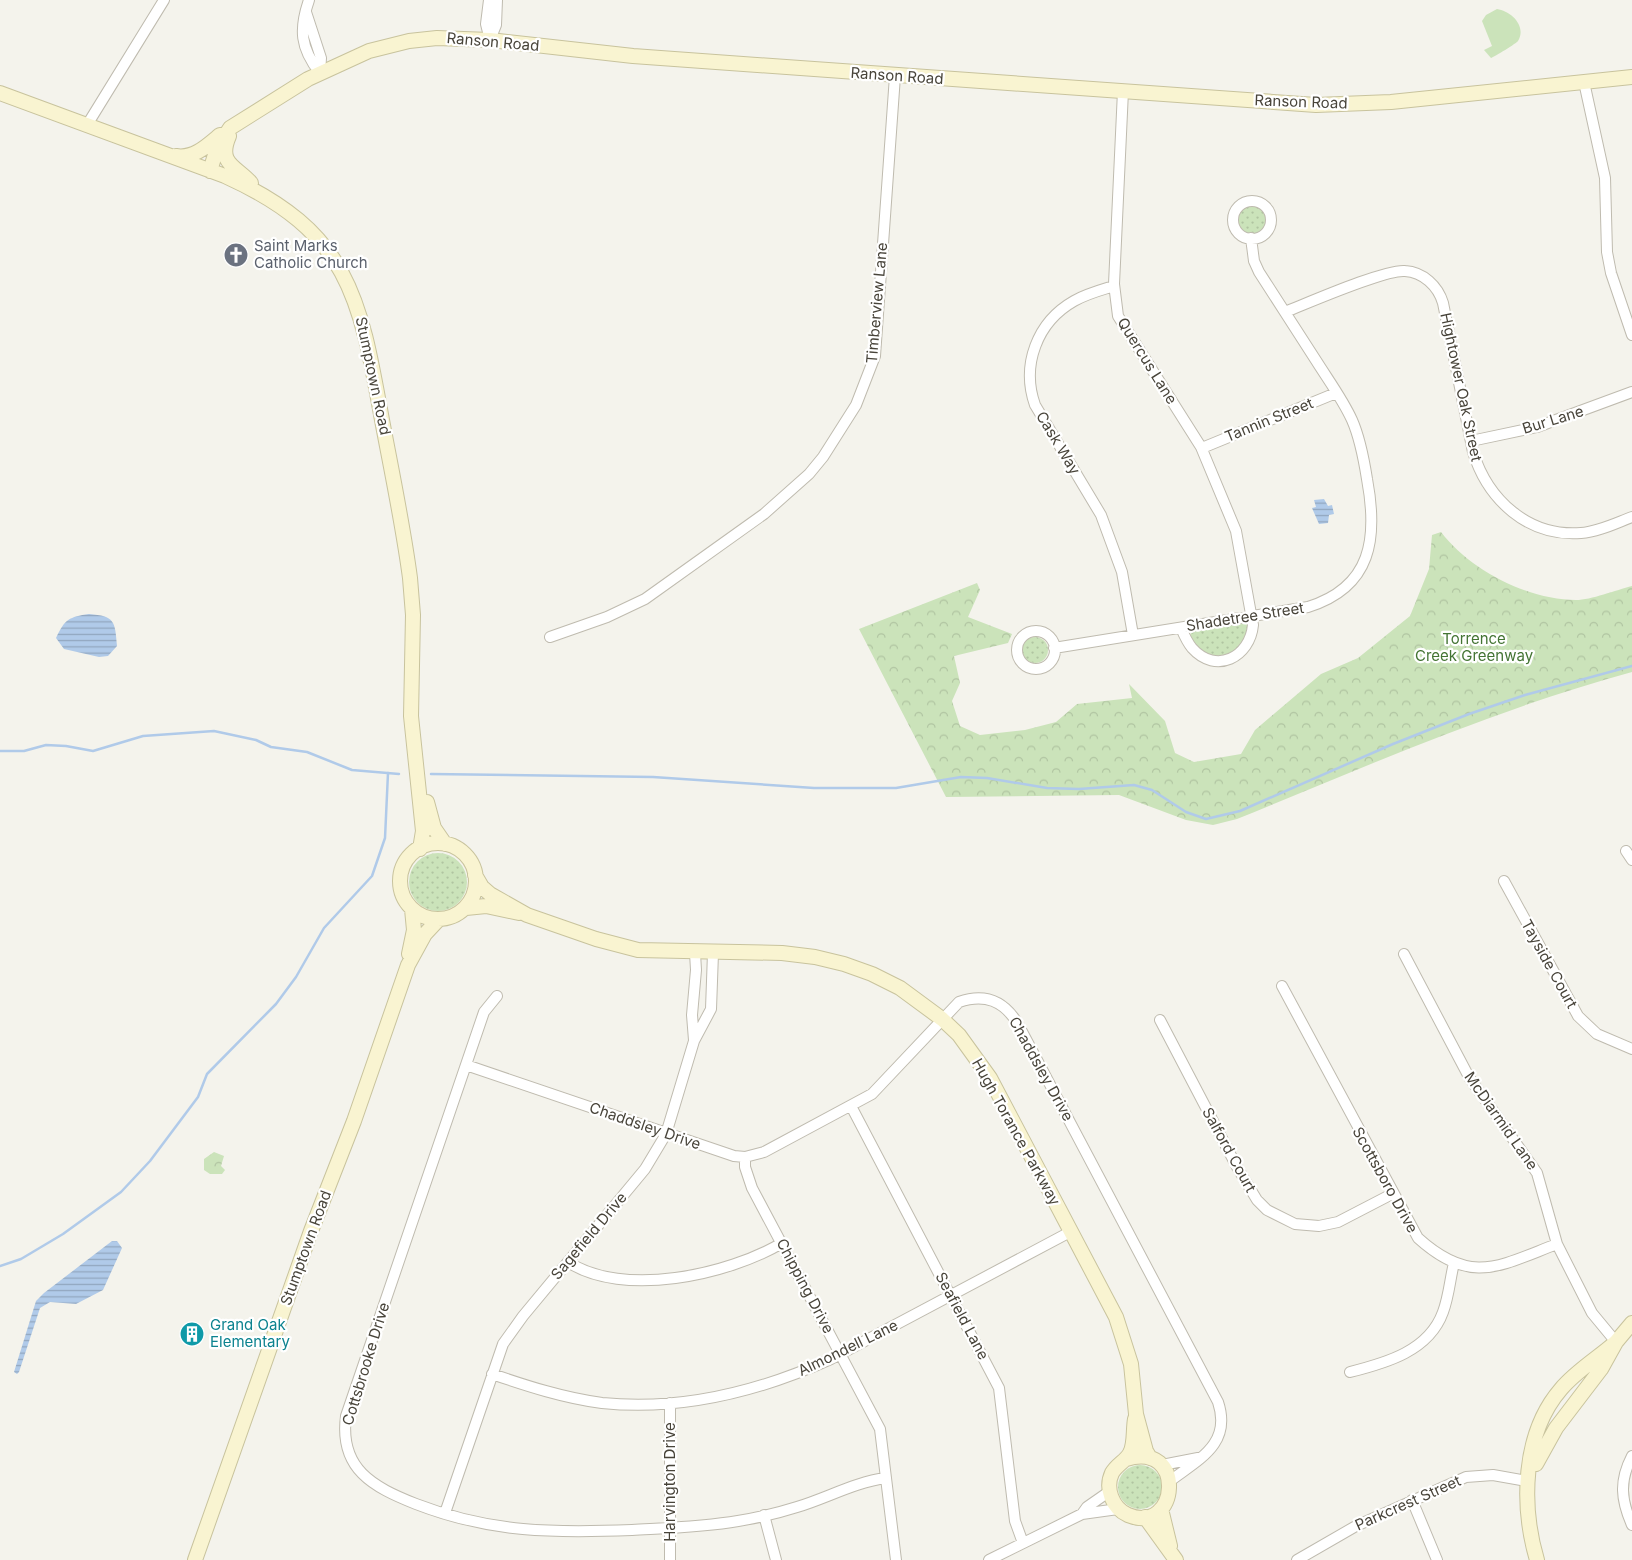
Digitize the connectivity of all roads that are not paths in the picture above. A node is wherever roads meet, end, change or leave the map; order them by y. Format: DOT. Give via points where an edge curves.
graph roads {
  1 [pos="164,0"];
  2 [pos="309,0"];
  3 [pos="489,0"];
  4 [pos="497,0"];
  5 [pos="490,40"];
  6 [pos="320,73"];
  7 [pos="895,76"];
  8 [pos="1632,77"];
  9 [pos="1584,82"];
  10 [pos="1123,91"];
  11 [pos="0,93"];
  12 [pos="235,124"];
  13 [pos="87,125"];
  14 [pos="165,154"];
  15 [pos="210,171"];
  16 [pos="260,194"];
  17 [pos="1250,238"];
  18 [pos="1114,286"];
  19 [pos="1285,312"];
  20 [pos="1632,336"];
  21 [pos="1632,392"];
  22 [pos="1336,393"];
  23 [pos="1471,440"];
  24 [pos="1202,448"];
  25 [pos="1632,518"];
  26 [pos="1251,616"];
  27 [pos="1181,628"];
  28 [pos="1133,635"];
  29 [pos="550,637"];
  30 [pos="1054,648"];
  31 [pos="420,784"];
  32 [pos="444,844"];
  33 [pos="420,848"];
  34 [pos="476,875"];
  35 [pos="1504,881"];
  36 [pos="466,908"];
  37 [pos="412,909"];
  38 [pos="527,914"];
  39 [pos="439,919"];
  40 [pos="695,953"];
  41 [pos="713,953"];
  42 [pos="1404,954"];
  43 [pos="408,965"];
  44 [pos="1282,986"];
  45 [pos="497,996"];
  46 [pos="942,1019"];
  47 [pos="1160,1020"];
  48 [pos="694,1041"];
  49 [pos="1632,1049"];
  50 [pos="466,1065"];
  51 [pos="851,1106"];
  52 [pos="666,1134"];
  53 [pos="745,1157"];
  54 [pos="1392,1194"];
  55 [pos="1070,1232"];
  56 [pos="782,1243"];
  57 [pos="1557,1244"];
  58 [pos="568,1262"];
  59 [pos="1454,1263"];
  60 [pos="951,1294"];
  61 [pos="1632,1323"];
  62 [pos="1616,1342"];
  63 [pos="842,1354"];
  64 [pos="1350,1372"];
  65 [pos="492,1374"];
  66 [pos="670,1404"];
  67 [pos="1136,1414"];
  68 [pos="1632,1456"];
  69 [pos="1198,1458"];
  70 [pos="1126,1459"];
  71 [pos="1156,1462"];
  72 [pos="886,1478"];
  73 [pos="1170,1481"];
  74 [pos="1527,1481"];
  75 [pos="1110,1491"];
  76 [pos="1412,1500"];
  77 [pos="1118,1509"];
  78 [pos="1161,1509"];
  79 [pos="445,1513"];
  80 [pos="1082,1514"];
  81 [pos="764,1515"];
  82 [pos="1145,1517"];
  83 [pos="1632,1525"];
  84 [pos="670,1528"];
  85 [pos="1023,1544"];
  86 [pos="1173,1556"];
  87 [pos="195,1560"];
  88 [pos="670,1560"];
  89 [pos="776,1560"];
  90 [pos="896,1560"];
  91 [pos="989,1560"];
  92 [pos="1297,1560"];
  93 [pos="1437,1560"];
  94 [pos="1537,1560"];
  1 -- 13 [label="street"];
  2 -- 6 [label="street" via="306,12 320,58"];
  3 -- 5 [label="street" via="486,24"];
  4 -- 5 [label="street" via="496,25"];
  5 -- 6 [label="street, Ranson Road" via="437,38 409,41 369,51"];
  5 -- 7 [label="street, Ranson Road" via="632,56"];
  6 -- 12 [label="street, Ranson Road"];
  7 -- 10 [label="street, Ranson Road"];
  7 -- 29 [label="street, Timberview Lane" via="875,356 856,405 823,457 762,516 645,599 607,617"];
  8 -- 9 [label="street, Ranson Road"];
  9 -- 10 [label="street, Ranson Road" via="1345,105"];
  9 -- 20 [label="street" via="1603,167 1607,198 1607,252"];
  10 -- 18 [label="street, Quercus Lane"];
  11 -- 13 [label="street, Stumptown Road"];
  12 -- 14 [label="street" via="193,155"];
  12 -- 15 [label="street, Ranson Road" via="221,140"];
  12 -- 16 [label="street" via="228,138 226,158"];
  13 -- 14 [label="street, Stumptown Road"];
  14 -- 15 [label="street, Stumptown Road"];
  15 -- 16 [label="street, Stumptown Road"];
  16 -- 31 [label="street, Stumptown Road" via="292,215 326,248 350,286 365,330 412,594 411,716"];
  17 -- 19 [label="street, Shadetree Street" via="1259,272"];
  18 -- 24 [label="street, Quercus Lane" via="1118,316"];
  18 -- 28 [label="street, Cask Way" via="1080,298 1055,316 1040,334 1032,353 1029,378 1035,405 1101,515 1122,572"];
  19 -- 22 [label="street, Shadetree Street"];
  19 -- 23 [label="street, Hightower Oak Street" via="1395,271 1416,273 1425,278 1435,286 1444,303"];
  21 -- 23 [label="street, Bur Lane" via="1537,427"];
  22 -- 24 [label="street, Tannin Street"];
  22 -- 26 [label="street, Shadetree Street" via="1352,421 1369,488 1372,534 1365,561 1359,573 1344,588 1319,604"];
  23 -- 25 [label="street, Hightower Oak Street" via="1488,487 1513,513 1528,522 1545,530 1582,533"];
  24 -- 26 [label="street, Quercus Lane" via="1236,531"];
  26 -- 27 [label="street, Shadetree Street"];
  26 -- 27 [label="street, Quercus Lane" via="1252,632 1248,644 1237,656 1223,662 1206,658 1193,650"];
  27 -- 28 [label="street, Shadetree Street"];
  28 -- 30 [label="street, Shadetree Street"];
  31 -- 32 [label="street, Stumptown Road" via="434,828"];
  31 -- 33 [label="street, Stumptown Road" via="423,830"];
  32 -- 33 [label="street"];
  32 -- 34 [label="street" via="461,852"];
  33 -- 37 [label="street" via="410,856 400,877 405,900"];
  34 -- 36 [label="street" via="476,887"];
  34 -- 38 [label="street, Hugh Torance Parkway" via="490,894"];
  35 -- 49 [label="street, Tayside Court" via="1578,1016 1597,1034"];
  36 -- 38 [label="street, Hugh Torance Parkway" via="486,906"];
  36 -- 39 [label="street" via="458,914"];
  37 -- 39 [label="street" via="420,915"];
  37 -- 43 [label="street, Stumptown Road" via="414,930"];
  38 -- 40 [label="street, Hugh Torance Parkway" via="620,946"];
  39 -- 43 [label="street, Stumptown Road" via="425,934"];
  40 -- 41 [label="street, Hugh Torance Parkway"];
  40 -- 48 [label="street"];
  41 -- 46 [label="street, Hugh Torance Parkway" via="782,953 844,964 900,988"];
  41 -- 48 [label="street, Sagefield Drive" via="711,1009"];
  42 -- 57 [label="street, McDiarmid Lane" via="1469,1078 1537,1173"];
  43 -- 87 [label="street, Stumptown Road" via="354,1121 310,1231"];
  44 -- 54 [label="street, Scottsboro Drive"];
  45 -- 50 [label="street, Cottsbrooke Drive" via="484,1012"];
  46 -- 51 [label="street, Chaddsley Drive" via="879,1088"];
  46 -- 55 [label="street, Hugh Torance Parkway" via="959,1035 990,1078"];
  46 -- 69 [label="street, Chaddsley Drive" via="959,1002 972,997 996,1001 1005,1006 1015,1020 1218,1402 1223,1420 1221,1434 1214,1445"];
  47 -- 54 [label="street, Salford Court" via="1237,1167 1267,1210 1294,1224 1319,1226 1338,1222"];
  48 -- 52 [label="street, Sagefield Drive"];
  50 -- 52 [label="street, Chaddsley Drive"];
  50 -- 79 [label="street, Cottsbrooke Drive" via="346,1416 344,1430 349,1453 365,1479 409,1501"];
  51 -- 53 [label="street, Chaddsley Drive" via="764,1152"];
  51 -- 60 [label="street, Seafield Lane"];
  52 -- 53 [label="street, Chaddsley Drive"];
  52 -- 58 [label="street, Sagefield Drive" via="645,1169"];
  53 -- 56 [label="street, Chipping Drive" via="748,1179"];
  54 -- 59 [label="street, Scottsboro Drive" via="1418,1238 1428,1248"];
  55 -- 60 [label="street, Almondell Lane"];
  55 -- 67 [label="street, Hugh Torance Parkway" via="1125,1340"];
  56 -- 58 [label="street" via="731,1266 670,1279 604,1276 579,1269"];
  56 -- 63 [label="street, Chipping Drive"];
  57 -- 59 [label="street, Scottsboro Drive" via="1502,1266 1482,1269"];
  57 -- 62 [label="street, McDiarmid Lane" via="1592,1313"];
  58 -- 65 [label="street, Sagefield Drive" via="513,1329"];
  59 -- 64 [label="street" via="1446,1303 1432,1332 1406,1353"];
  60 -- 63 [label="street, Almondell Lane"];
  60 -- 85 [label="street, Seafield Lane" via="999,1388 1015,1521"];
  61 -- 62 [label="street"];
  62 -- 74 [label="street" via="1601,1370 1556,1428"];
  62 -- 74 [label="street" via="1561,1389 1549,1406 1538,1430"];
  63 -- 66 [label="street, Almondell Lane" via="802,1373 742,1392"];
  63 -- 72 [label="street, Chipping Drive" via="880,1429"];
  65 -- 66 [label="street, Almondell Lane" via="545,1391 601,1403"];
  65 -- 79 [label="street, Sagefield Drive"];
  66 -- 84 [label="street, Harvington Drive"];
  67 -- 70 [label="street, Hugh Torance Parkway" via="1131,1451"];
  67 -- 71 [label="street, Hugh Torance Parkway" via="1146,1452"];
  68 -- 83 [label="street" via="1622,1489"];
  69 -- 71 [label="street"];
  69 -- 73 [label="street, Chaddsley Drive"];
  70 -- 71 [label="street" via="1142,1456"];
  70 -- 75 [label="street, Hugh Torance Parkway" via="1113,1472"];
  71 -- 73 [label="street, Hugh Torance Parkway"];
  72 -- 81 [label="street, Cottsbrooke Drive" via="864,1482 797,1507"];
  72 -- 90 [label="street, Chipping Drive"];
  73 -- 78 [label="street" via="1169,1496"];
  74 -- 76 [label="street, Parkcrest Street" via="1476,1475"];
  74 -- 94 [label="street" via="1527,1518"];
  75 -- 77 [label="street"];
  75 -- 80 [label="street"];
  76 -- 92 [label="street, Parkcrest Street" via="1356,1526"];
  76 -- 93 [label="street"];
  77 -- 80 [label="street"];
  77 -- 82 [label="street" via="1126,1514"];
  78 -- 82 [label="street"];
  78 -- 86 [label="street"];
  79 -- 84 [label="street, Cottsbrooke Drive" via="477,1523 524,1531"];
  80 -- 85 [label="street"];
  81 -- 84 [label="street, Cottsbrooke Drive"];
  81 -- 89 [label="street"];
  82 -- 86 [label="street"];
  84 -- 88 [label="street, Harvington Drive"];
  85 -- 91 [label="street"];
}
